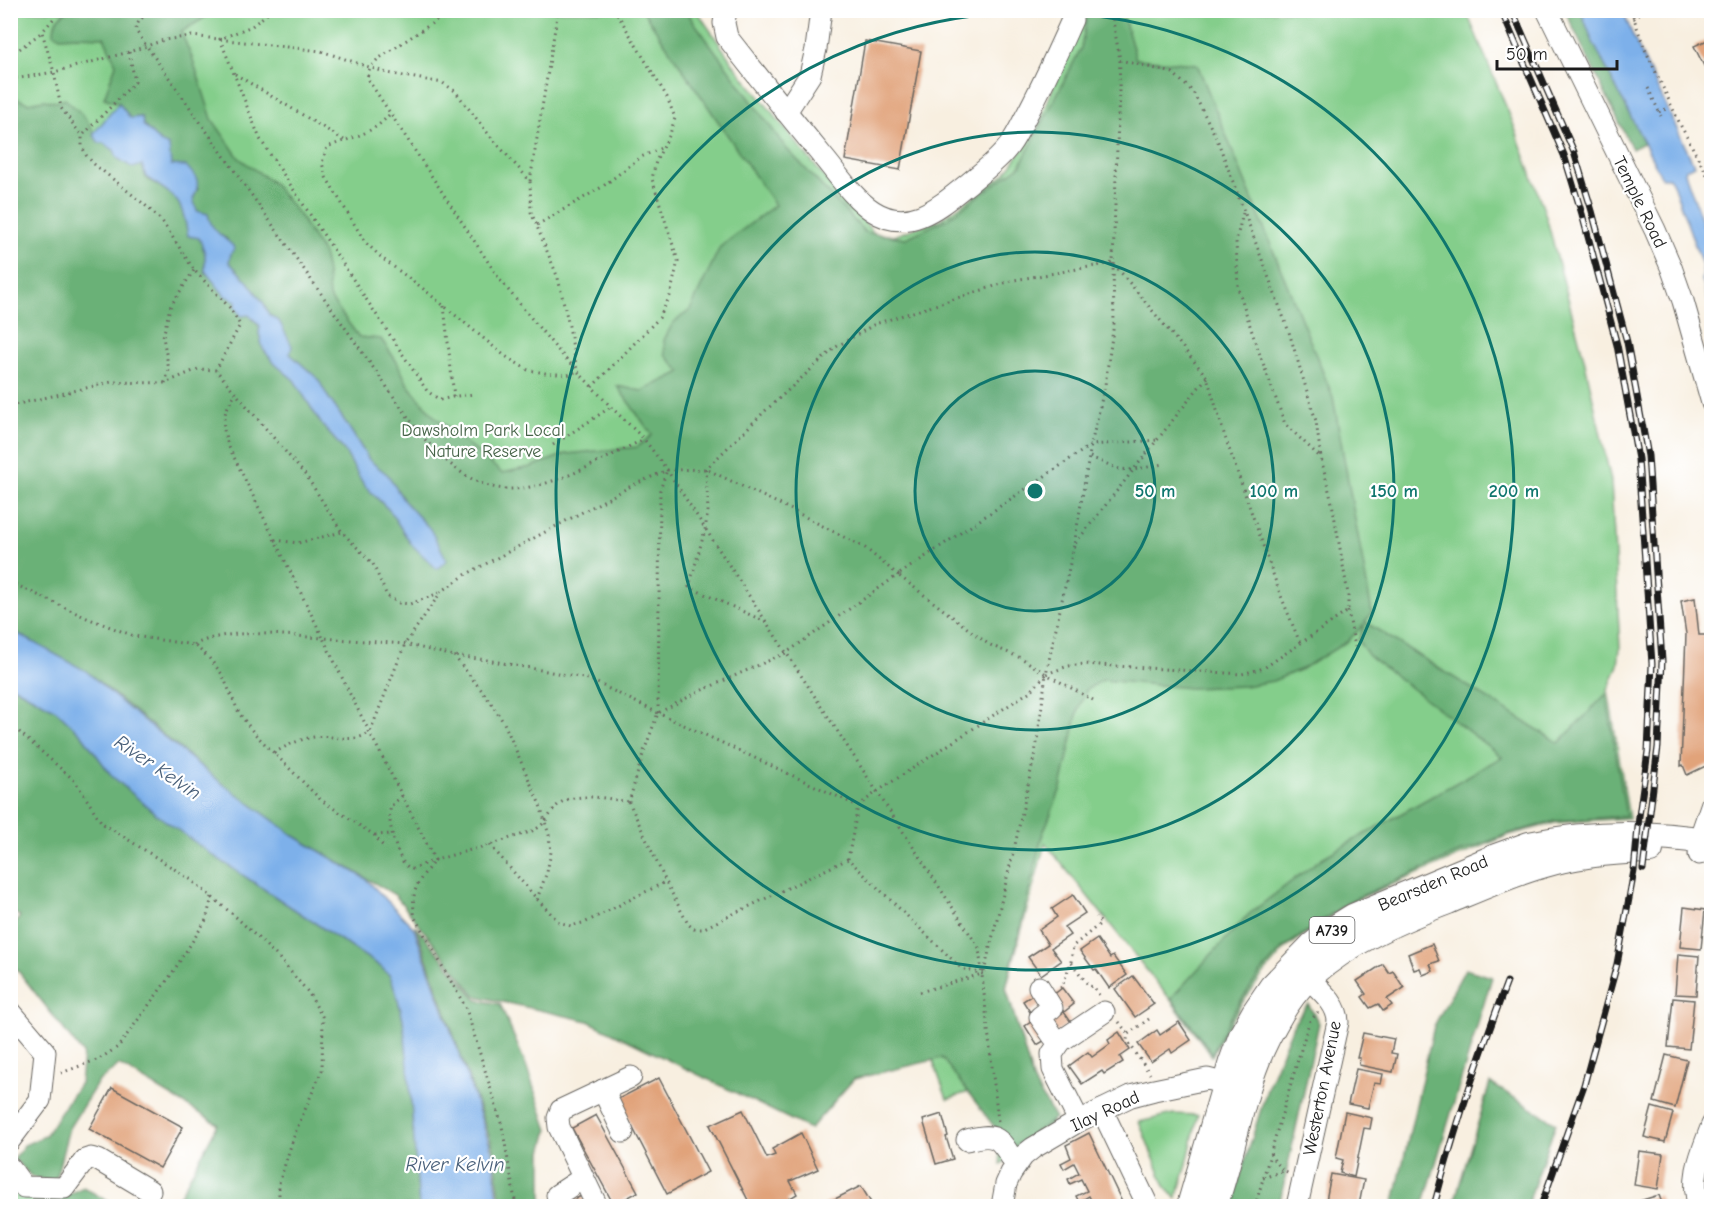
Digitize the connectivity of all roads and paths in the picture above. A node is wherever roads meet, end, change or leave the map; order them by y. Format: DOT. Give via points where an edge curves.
graph roads {
  1 [pos="61,10"];
  2 [pos="153,10"];
  3 [pos="272,10"];
  4 [pos="452,10"];
  5 [pos="558,10"];
  6 [pos="615,10"];
  7 [pos="726,10"];
  8 [pos="821,10"];
  9 [pos="1072,10"];
  10 [pos="1111,10"];
  11 [pos="1547,10"];
  12 [pos="1631,10"];
  13 [pos="1642,10"];
  14 [pos="1633,19"];
  15 [pos="42,32"];
  16 [pos="220,39"];
  17 [pos="146,47"];
  18 [pos="129,52"];
  19 [pos="10,56"];
  20 [pos="1120,60"];
  21 [pos="370,67"];
  22 [pos="54,72"];
  23 [pos="234,74"];
  24 [pos="10,78"];
  25 [pos="1648,88"];
  26 [pos="1668,108"];
  27 [pos="786,112"];
  28 [pos="390,114"];
  29 [pos="82,136"];
  30 [pos="344,140"];
  31 [pos="662,147"];
  32 [pos="530,181"];
  33 [pos="1712,184"];
  34 [pos="1243,212"];
  35 [pos="536,225"];
  36 [pos="1113,263"];
  37 [pos="194,270"];
  38 [pos="444,306"];
  39 [pos="216,370"];
  40 [pos="578,371"];
  41 [pos="1208,376"];
  42 [pos="165,383"];
  43 [pos="592,387"];
  44 [pos="236,392"];
  45 [pos="475,394"];
  46 [pos="454,397"];
  47 [pos="1712,403"];
  48 [pos="10,406"];
  49 [pos="611,407"];
  50 [pos="644,439"];
  51 [pos="1158,440"];
  52 [pos="553,445"];
  53 [pos="1091,445"];
  54 [pos="1090,457"];
  55 [pos="1321,458"];
  56 [pos="1163,464"];
  57 [pos="706,469"];
  58 [pos="667,470"];
  59 [pos="1133,470"];
  60 [pos="705,530"];
  61 [pos="342,532"];
  62 [pos="275,540"];
  63 [pos="1074,545"];
  64 [pos="898,575"];
  65 [pos="10,582"];
  66 [pos="441,592"];
  67 [pos="1348,611"];
  68 [pos="767,622"];
  69 [pos="323,638"];
  70 [pos="1300,643"];
  71 [pos="405,644"];
  72 [pos="194,645"];
  73 [pos="1355,647"];
  74 [pos="786,653"];
  75 [pos="454,656"];
  76 [pos="1046,674"];
  77 [pos="1093,700"];
  78 [pos="658,713"];
  79 [pos="10,724"];
  80 [pos="370,732"];
  81 [pos="274,753"];
  82 [pos="878,791"];
  83 [pos="402,796"];
  84 [pos="629,802"];
  85 [pos="1712,803"];
  86 [pos="858,806"];
  87 [pos="545,821"];
  88 [pos="391,834"];
  89 [pos="374,835"];
  90 [pos="490,845"];
  91 [pos="383,846"];
  92 [pos="1706,848"];
  93 [pos="848,858"];
  94 [pos="435,860"];
  95 [pos="1501,868"];
  96 [pos="666,882"];
  97 [pos="212,897"];
  98 [pos="537,899"];
  99 [pos="1096,917"];
  100 [pos="1071,962"];
  101 [pos="983,974"];
  102 [pos="1308,978"];
  103 [pos="1039,987"];
  104 [pos="1062,987"];
  105 [pos="920,992"];
  106 [pos="1333,1006"];
  107 [pos="1108,1010"];
  108 [pos="10,1011"];
  109 [pos="1149,1019"];
  110 [pos="1128,1034"];
  111 [pos="1062,1041"];
  112 [pos="1149,1073"];
  113 [pos="631,1077"];
  114 [pos="42,1081"];
  115 [pos="1237,1086"];
  116 [pos="603,1090"];
  117 [pos="1102,1110"];
  118 [pos="1079,1121"];
  119 [pos="1712,1125"];
  120 [pos="623,1132"];
  121 [pos="10,1140"];
  122 [pos="967,1140"];
  123 [pos="1000,1140"];
  124 [pos="1016,1165"];
  125 [pos="10,1168"];
  126 [pos="1283,1171"];
  127 [pos="583,1178"];
  128 [pos="1263,1178"];
  129 [pos="150,1191"];
  130 [pos="559,1201"];
  131 [pos="279,1206"];
  132 [pos="516,1206"];
  133 [pos="597,1206"];
  134 [pos="1002,1206"];
  135 [pos="1148,1206"];
  136 [pos="1190,1206"];
  137 [pos="1214,1206"];
  138 [pos="1255,1206"];
  139 [pos="1297,1206"];
  140 [pos="1699,1206"];
  1 -- 15 [label="path"];
  2 -- 17 [label="path" via="136,26"];
  3 -- 16 [label="path" via="252,26"];
  4 -- 21 [label="path"];
  5 -- 32 [label="path"];
  6 -- 31 [label="path" via="667,97 675,118"];
  7 -- 27 [label="street" via="727,37"];
  8 -- 27 [label="street" via="810,75"];
  9 -- 27 [label="street" via="1072,20 1037,96 1010,144 988,167 924,215 888,219 873,211 857,198"];
  10 -- 20 [label="path"];
  11 -- 47 [label="street, Temple Road" via="1671,267"];
  12 -- 14 [label="path"];
  13 -- 14 [label="path"];
  14 -- 33 [label="path"];
  15 -- 19 [label="path"];
  15 -- 22 [label="path"];
  16 -- 17 [label="path" via="192,36"];
  16 -- 21 [label="path" via="321,51"];
  16 -- 23 [label="path"];
  17 -- 18 [label="path"];
  17 -- 50 [label="path" via="420,434 453,466 498,488 530,488 589,466"];
  18 -- 22 [label="path"];
  18 -- 29 [label="path" via="135,82"];
  20 -- 34 [label="path" via="1173,73 1193,92 1217,139"];
  20 -- 36 [label="path"];
  21 -- 28 [label="path" via="367,78"];
  21 -- 32 [label="path" via="443,83 455,91"];
  22 -- 24 [label="path"];
  22 -- 29 [label="path" via="61,108"];
  23 -- 30 [label="path"];
  23 -- 46 [label="path" via="261,139 427,391 440,400"];
  25 -- 26 [label="path" via="1660,114"];
  28 -- 30 [label="path" via="368,133"];
  28 -- 40 [label="path" via="500,280"];
  29 -- 37 [label="path" via="86,155 162,222"];
  30 -- 38 [label="path" via="327,147 322,162 326,177 348,214 365,242"];
  31 -- 35 [label="path"];
  31 -- 43 [label="path" via="652,179 678,261 670,296 659,318"];
  32 -- 35 [label="path" via="531,212"];
  34 -- 55 [label="path" via="1289,332 1316,422"];
  34 -- 55 [label="path" via="1236,241 1238,288 1285,424"];
  35 -- 40 [label="path" via="558,278"];
  36 -- 41 [label="path"];
  36 -- 53 [label="path" via="1114,323"];
  36 -- 57 [label="path" via="1014,280 875,324 836,347"];
  37 -- 39 [label="path" via="230,308 240,325"];
  37 -- 42 [label="path" via="170,307 163,337 169,370"];
  38 -- 40 [label="path" via="528,369 568,375"];
  38 -- 46 [label="path"];
  39 -- 42 [label="path" via="198,369"];
  39 -- 44 [label="path"];
  40 -- 43 [label="path"];
  41 -- 51 [label="path"];
  41 -- 70 [label="path" via="1225,437"];
  42 -- 48 [label="path" via="111,382"];
  43 -- 49 [label="path"];
  44 -- 61 [label="path" via="307,477"];
  44 -- 62 [label="path" via="222,428"];
  45 -- 46 [label="path"];
  49 -- 50 [label="path"];
  49 -- 52 [label="path"];
  50 -- 58 [label="path"];
  51 -- 53 [label="path"];
  51 -- 59 [label="path"];
  53 -- 54 [label="path"];
  53 -- 64 [label="path"];
  54 -- 59 [label="path" via="1119,470"];
  54 -- 63 [label="path"];
  55 -- 67 [label="path" via="1332,503"];
  56 -- 59 [label="path"];
  57 -- 58 [label="path"];
  57 -- 60 [label="path"];
  57 -- 64 [label="path" via="865,548"];
  58 -- 60 [label="path"];
  58 -- 66 [label="path" via="496,558"];
  58 -- 78 [label="path" via="660,490"];
  59 -- 63 [label="path"];
  60 -- 68 [label="path"];
  60 -- 68 [label="path" via="688,587"];
  61 -- 62 [label="path" via="298,543"];
  61 -- 66 [label="path" via="373,564 387,596 410,604"];
  62 -- 69 [label="path"];
  63 -- 76 [label="path"];
  64 -- 74 [label="path"];
  64 -- 76 [label="path" via="988,644"];
  65 -- 72 [label="path" via="134,636"];
  66 -- 71 [label="path"];
  67 -- 70 [label="path"];
  67 -- 73 [label="path"];
  68 -- 74 [label="path"];
  69 -- 71 [label="path"];
  69 -- 72 [label="path" via="226,634"];
  69 -- 80 [label="path"];
  70 -- 76 [label="path" via="1264,668 1242,674 1084,664"];
  71 -- 75 [label="path"];
  71 -- 80 [label="path"];
  72 -- 81 [label="path" via="222,674 239,713"];
  74 -- 78 [label="path"];
  74 -- 82 [label="path"];
  75 -- 78 [label="path" via="589,679"];
  75 -- 87 [label="path" via="504,723"];
  76 -- 77 [label="path"];
  76 -- 82 [label="path" via="1032,690"];
  76 -- 101 [label="path" via="1037,742"];
  78 -- 84 [label="path"];
  78 -- 86 [label="path"];
  79 -- 97 [label="path" via="75,781 102,823"];
  80 -- 81 [label="path" via="349,740 313,737"];
  80 -- 83 [label="path"];
  81 -- 89 [label="path" via="321,800"];
  82 -- 86 [label="path"];
  82 -- 101 [label="path" via="979,948"];
  83 -- 88 [label="path" via="391,807"];
  83 -- 94 [label="path"];
  84 -- 87 [label="path" via="602,797 572,798 556,805"];
  84 -- 96 [label="path"];
  85 -- 92 [label="street" via="1703,829"];
  86 -- 93 [label="path"];
  87 -- 90 [label="path" via="536,830"];
  87 -- 98 [label="path" via="551,852"];
  88 -- 89 [label="path"];
  88 -- 94 [label="path" via="404,863 412,869"];
  89 -- 91 [label="path"];
  90 -- 94 [label="path"];
  90 -- 98 [label="path"];
  92 -- 95 [label="main road, Bearsden Road / A739" via="1638,851"];
  93 -- 96 [label="path" via="702,929 688,924"];
  93 -- 101 [label="path" via="961,968"];
  94 -- 132 [label="path" via="418,880 412,902 415,918 466,1008 502,1126"];
  95 -- 102 [label="main road, Bearsden Road / A739" via="1372,933"];
  95 -- 115 [label="main road, Bearsden Road / A739" via="1353,917 1312,946 1272,987 1242,1035"];
  96 -- 98 [label="path" via="571,926 559,922"];
  97 -- 114 [label="path" via="206,920 118,1047 99,1059"];
  97 -- 131 [label="path" via="278,957 309,992 324,1018 322,1070 285,1163 279,1183"];
  99 -- 100 [label="path" via="1101,923 1073,946"];
  100 -- 104 [label="path"];
  100 -- 107 [label="path"];
  101 -- 105 [label="path"];
  101 -- 123 [label="path"];
  102 -- 106 [label="street, Westerton Avenue"];
  102 -- 115 [label="main road, Bearsden Road / A739"];
  103 -- 111 [label="street" via="1052,1008 1040,1017 1053,1036"];
  106 -- 128 [label="path" via="1310,1021"];
  106 -- 139 [label="street, Westerton Avenue" via="1338,1022"];
  107 -- 110 [label="path"];
  107 -- 111 [label="street"];
  108 -- 114 [label="street" via="45,1052"];
  109 -- 110 [label="path"];
  110 -- 112 [label="path" via="1126,1040"];
  111 -- 118 [label="street" via="1052,1054 1053,1069"];
  113 -- 116 [label="street"];
  114 -- 121 [label="street" via="40,1100"];
  115 -- 117 [label="street, Ilay Road" via="1207,1079 1131,1096"];
  115 -- 136 [label="main road, Bearsden Road / A739"];
  115 -- 137 [label="main road, Bearsden Road / A739"];
  116 -- 120 [label="street"];
  116 -- 127 [label="street" via="561,1110 558,1118"];
  117 -- 118 [label="street, Ilay Road"];
  117 -- 135 [label="street"];
  118 -- 124 [label="street, Ilay Road" via="1033,1148"];
  119 -- 140 [label="street" via="1696,1169 1695,1195"];
  122 -- 123 [label="street" via="985,1135"];
  123 -- 124 [label="street"];
  124 -- 134 [label="street, Ilay Road" via="1006,1184"];
  125 -- 129 [label="street" via="24,1187 64,1188 85,1160 91,1158"];
  126 -- 128 [label="path"];
  127 -- 130 [label="street" via="557,1195"];
  127 -- 133 [label="street"];
  128 -- 138 [label="path"];
}
